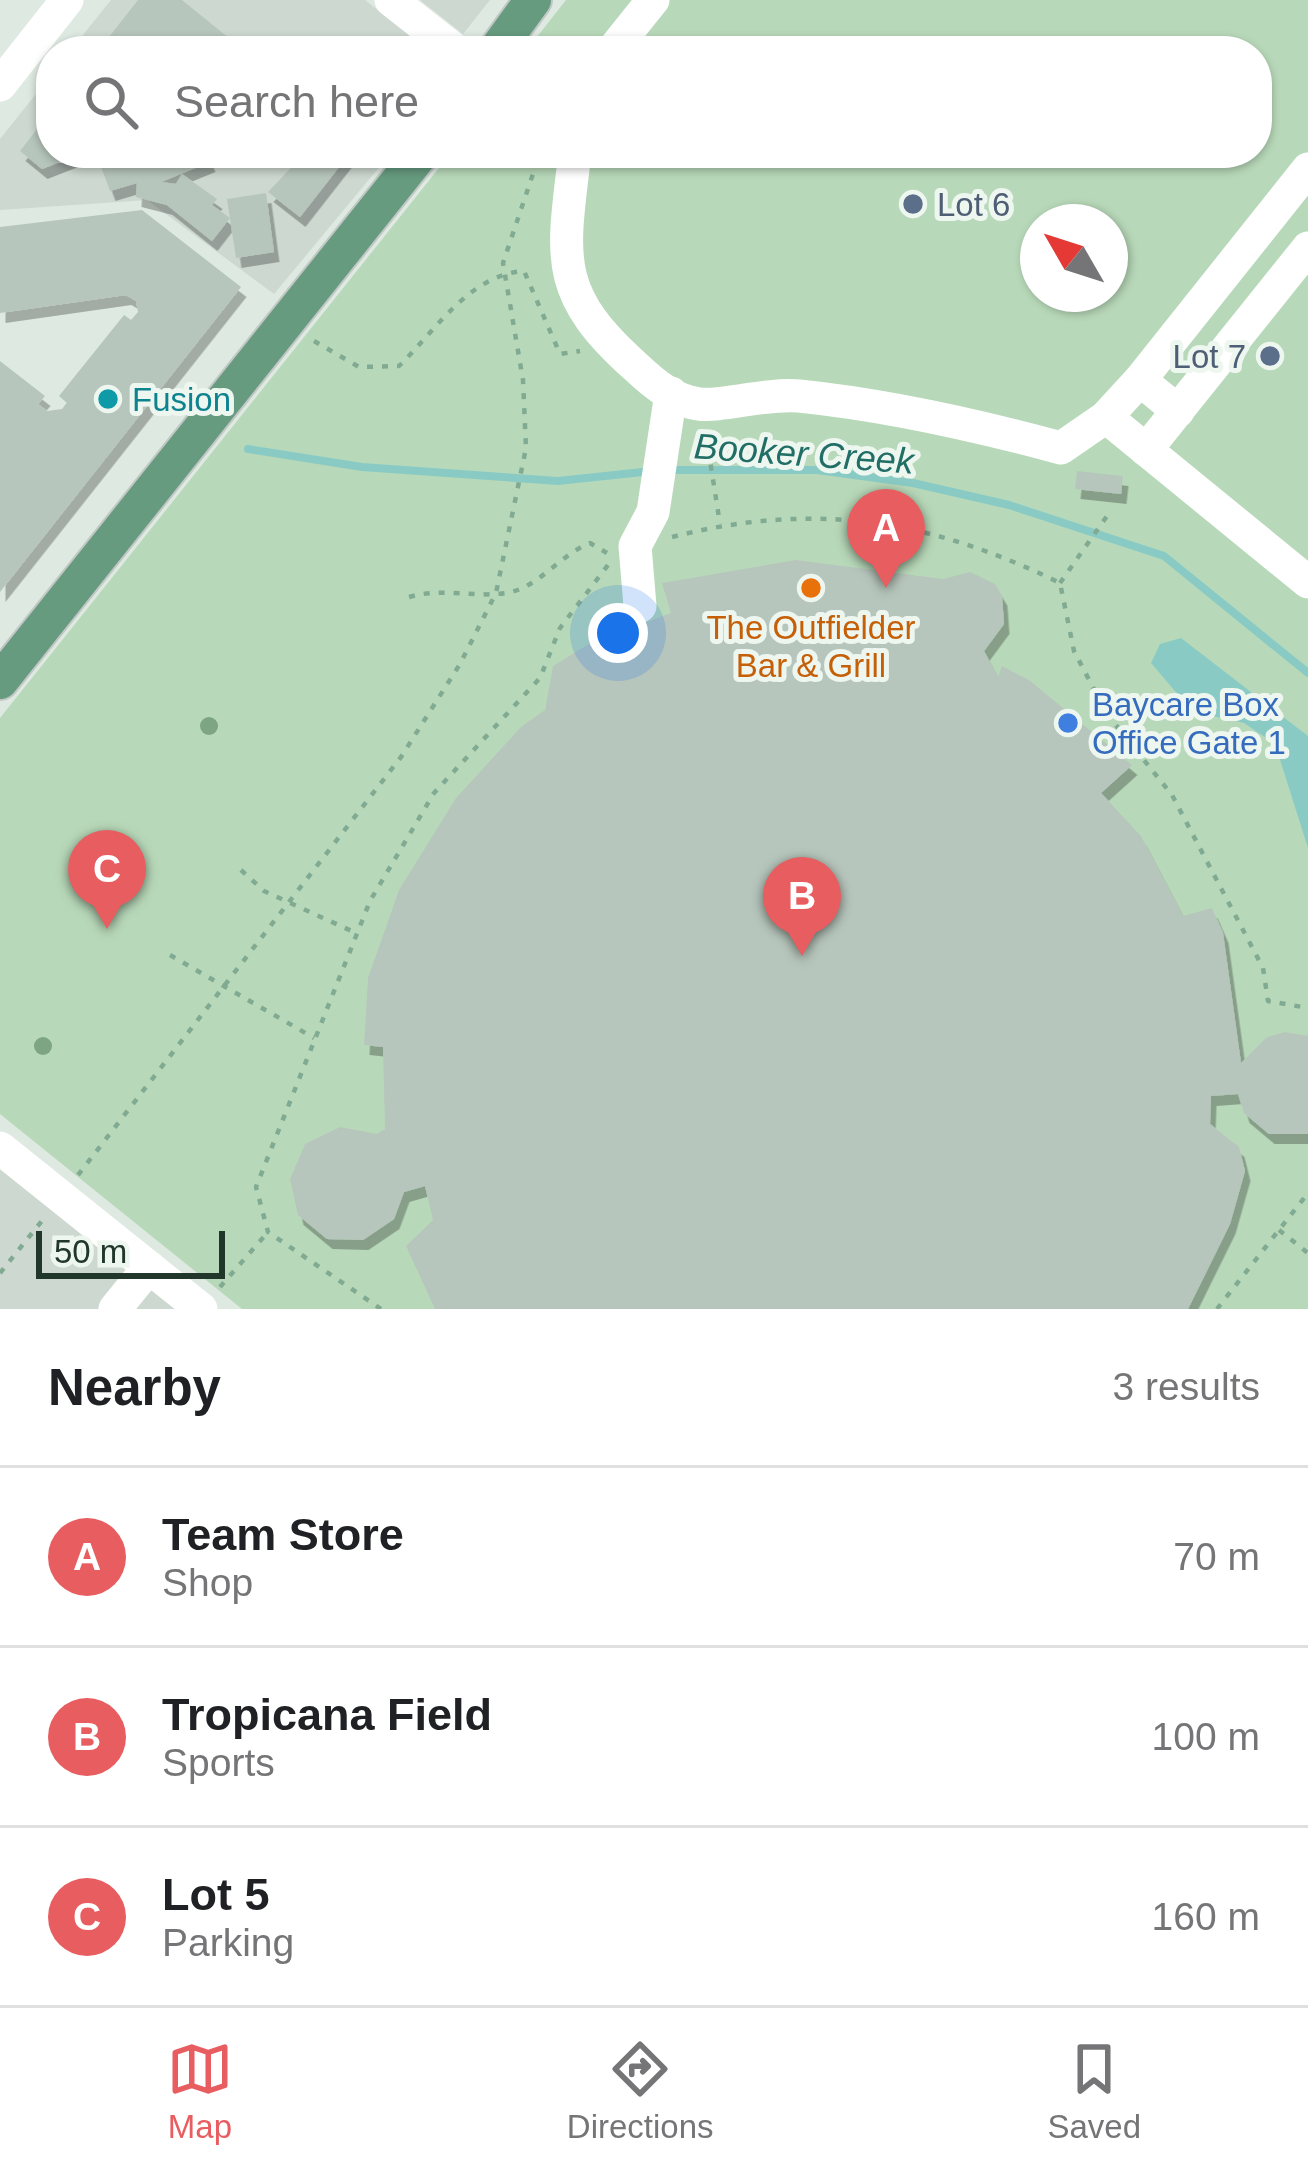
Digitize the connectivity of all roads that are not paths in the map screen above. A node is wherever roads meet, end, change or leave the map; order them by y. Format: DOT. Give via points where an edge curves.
graph roads {
  1 [pos="67,0"];
  2 [pos="391,0"];
  3 [pos="533,0"];
  4 [pos="652,0"];
  5 [pos="39,36"];
  6 [pos="437,36"];
  7 [pos="507,36"];
  8 [pos="624,36"];
  9 [pos="36,39"];
  10 [pos="0,85"];
  11 [pos="409,168"];
  12 [pos="573,168"];
  13 [pos="1308,169"];
  14 [pos="1308,248"];
  15 [pos="1140,380"];
  16 [pos="670,393"];
  17 [pos="1178,411"];
  18 [pos="1106,417"];
  19 [pos="1146,450"];
  20 [pos="1308,582"];
  21 [pos="640,606"];
  22 [pos="0,681"];
  23 [pos="0,1148"];
  24 [pos="148,1267"];
  25 [pos="115,1309"];
  26 [pos="201,1309"];
  1 -- 5 [label="street"];
  2 -- 6 [label="street"];
  3 -- 7 [label="main road"];
  4 -- 8 [label="street"];
  9 -- 10 [label="street"];
  11 -- 22 [label="main road"];
  12 -- 16 [label="street" via="569,280 585,320"];
  13 -- 15 [label="street"];
  14 -- 17 [label="street"];
  15 -- 17 [label="street"];
  15 -- 18 [label="street"];
  16 -- 18 [label="street" via="700,405 798,396 1061,448"];
  16 -- 21 [label="street" via="653,512 634,546"];
  17 -- 19 [label="street"];
  18 -- 19 [label="street"];
  19 -- 20 [label="street"];
  23 -- 24 [label="street"];
  24 -- 25 [label="street"];
  24 -- 26 [label="street"];
}
